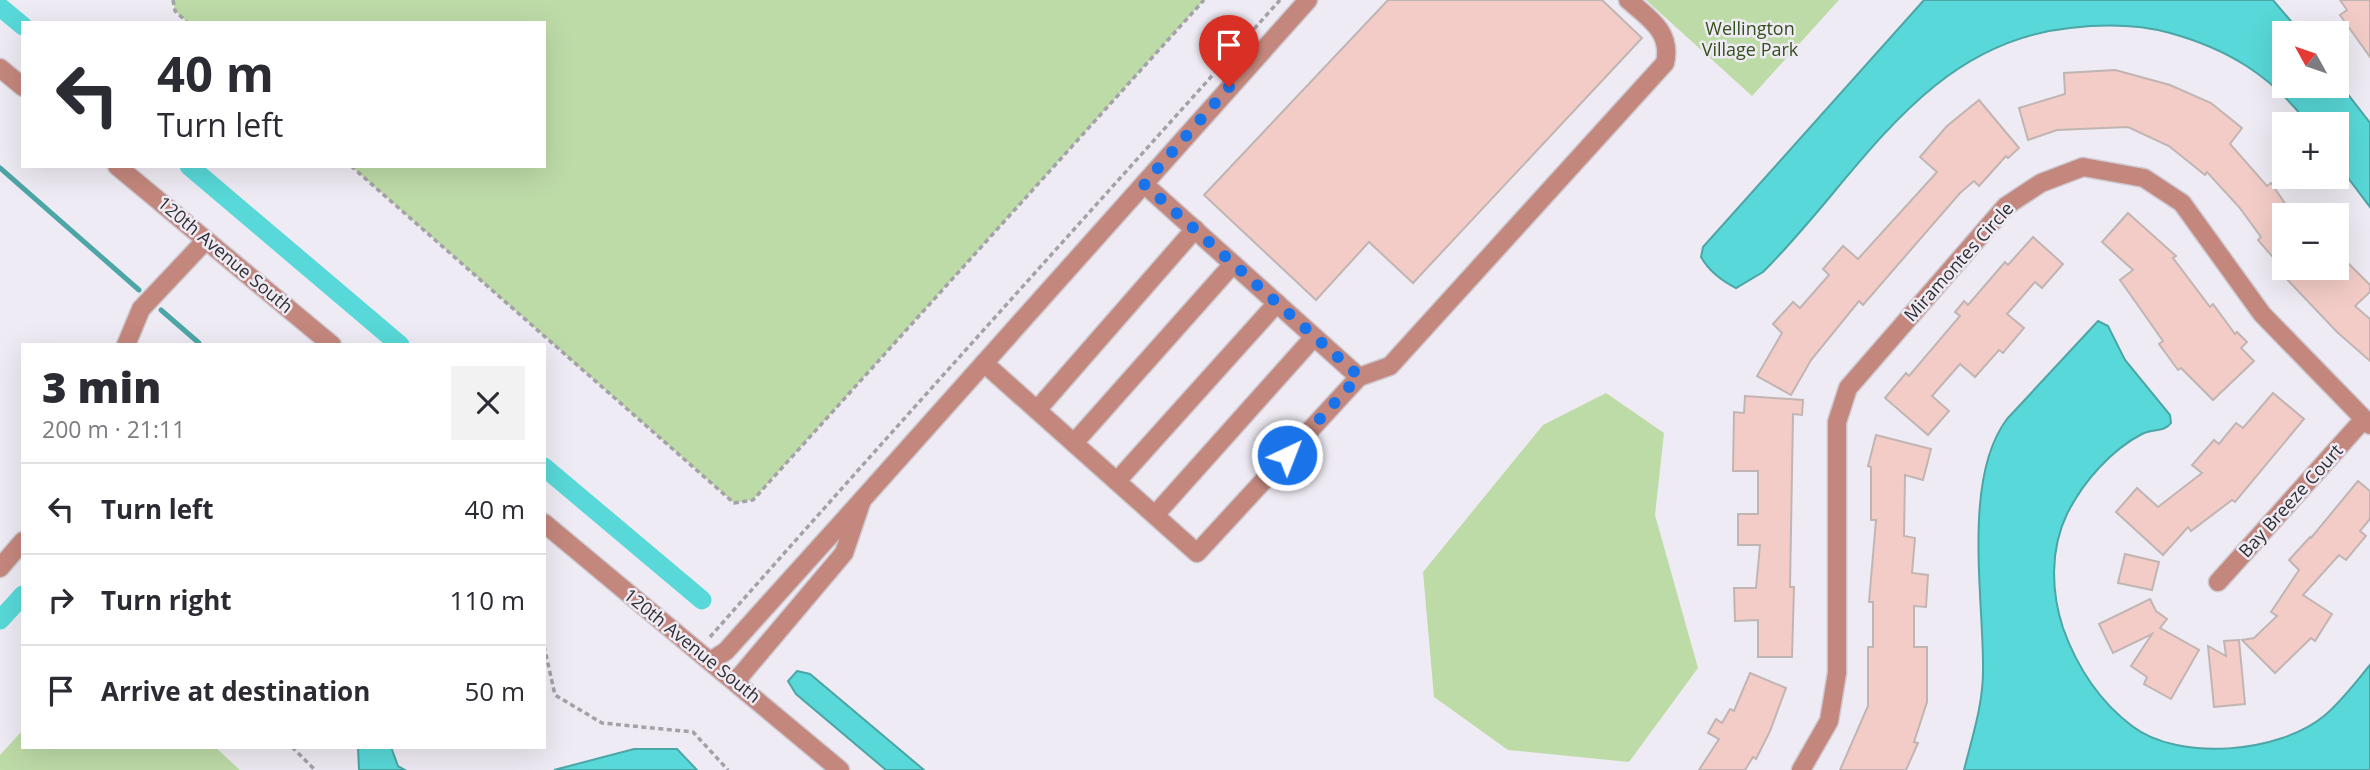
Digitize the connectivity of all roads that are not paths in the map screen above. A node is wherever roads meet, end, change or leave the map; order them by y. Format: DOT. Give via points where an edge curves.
graph roads {
  1 [pos="1308,0"];
  2 [pos="1628,0"];
  3 [pos="0,68"];
  4 [pos="21,85"];
  5 [pos="119,168"];
  6 [pos="1144,184"];
  7 [pos="1195,229"];
  8 [pos="206,240"];
  9 [pos="1233,264"];
  10 [pos="1277,303"];
  11 [pos="1314,337"];
  12 [pos="127,343"];
  13 [pos="330,343"];
  14 [pos="984,363"];
  15 [pos="1359,376"];
  16 [pos="1037,410"];
  17 [pos="2367,422"];
  18 [pos="1074,443"];
  19 [pos="1117,481"];
  20 [pos="862,500"];
  21 [pos="1155,515"];
  22 [pos="546,525"];
  23 [pos="21,543"];
  24 [pos="0,568"];
  25 [pos="2218,582"];
  26 [pos="711,660"];
  27 [pos="736,681"];
  28 [pos="840,770"];
  29 [pos="1801,770"];
  1 -- 6 [label="street"];
  2 -- 15 [label="street" via="1660,29 1667,42 1665,62 1391,366"];
  3 -- 4 [label="street"];
  5 -- 8 [label="street, 120th Avenue South"];
  6 -- 7 [label="street"];
  6 -- 14 [label="street"];
  7 -- 9 [label="street"];
  7 -- 16 [label="street"];
  8 -- 12 [label="street" via="141,309"];
  8 -- 13 [label="street, 120th Avenue South"];
  9 -- 10 [label="street"];
  9 -- 18 [label="street"];
  10 -- 11 [label="street"];
  10 -- 19 [label="street"];
  11 -- 15 [label="street"];
  11 -- 21 [label="street"];
  14 -- 16 [label="street"];
  14 -- 20 [label="street"];
  15 -- 21 [label="street" via="1198,553"];
  16 -- 18 [label="street"];
  17 -- 25 [label="street, Bay Breeze Court"];
  17 -- 29 [label="street, Miramontes Circle" via="2263,314 2182,202 2144,178 2082,167 2041,183 2006,206 1848,388 1837,422 1837,673 1829,721"];
  18 -- 19 [label="street"];
  19 -- 21 [label="street"];
  20 -- 26 [label="street" via="726,651"];
  20 -- 27 [label="street" via="844,553"];
  22 -- 26 [label="street, 120th Avenue South"];
  23 -- 24 [label="street"];
  26 -- 27 [label="street, 120th Avenue South"];
  27 -- 28 [label="street, 120th Avenue South"];
}
